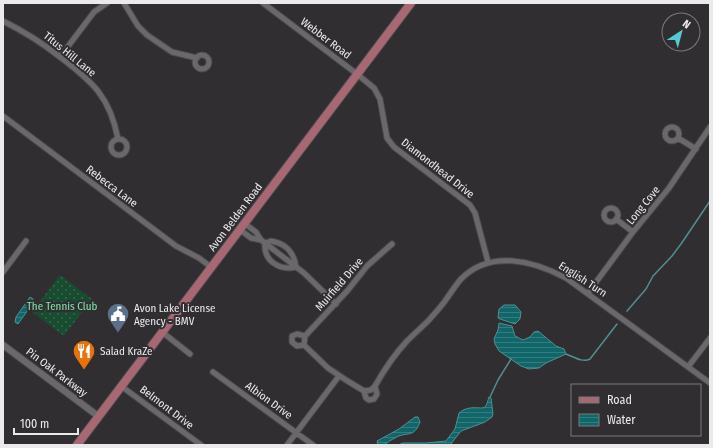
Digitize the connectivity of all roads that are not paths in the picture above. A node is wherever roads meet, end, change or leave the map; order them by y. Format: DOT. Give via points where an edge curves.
graph roads {
  1 [pos="107,3"];
  2 [pos="124,3"];
  3 [pos="263,3"];
  4 [pos="411,3"];
  5 [pos="3,21"];
  6 [pos="60,57"];
  7 [pos="197,58"];
  8 [pos="357,74"];
  9 [pos="3,116"];
  10 [pos="710,127"];
  11 [pos="678,138"];
  12 [pos="118,139"];
  13 [pos="696,149"];
  14 [pos="616,219"];
  15 [pos="242,226"];
  16 [pos="633,232"];
  17 [pos="26,240"];
  18 [pos="263,242"];
  19 [pos="392,244"];
  20 [pos="488,262"];
  21 [pos="211,267"];
  22 [pos="296,267"];
  23 [pos="3,272"];
  24 [pos="588,292"];
  25 [pos="336,304"];
  26 [pos="162,332"];
  27 [pos="710,338"];
  28 [pos="3,345"];
  29 [pos="190,354"];
  30 [pos="688,367"];
  31 [pos="213,372"];
  32 [pos="339,376"];
  33 [pos="710,383"];
  34 [pos="121,386"];
  35 [pos="375,386"];
  36 [pos="364,391"];
  37 [pos="98,416"];
  38 [pos="296,433"];
  39 [pos="77,445"];
  40 [pos="201,445"];
  41 [pos="287,445"];
  42 [pos="313,445"];
  1 -- 6 [label="street" via="94,12"];
  2 -- 7 [label="street" via="138,26 147,35 172,52"];
  3 -- 8 [label="street, Webber Road"];
  4 -- 8 [label="main road, Avon Belden Road"];
  5 -- 6 [label="street, Titus Hill Lane" via="35,38"];
  6 -- 12 [label="street, Titus Hill Lane" via="97,89 110,111"];
  8 -- 15 [label="main road, Avon Belden Road"];
  8 -- 20 [label="street, Diamondhead Drive" via="374,88 380,99 387,138 394,147 470,204 475,213"];
  9 -- 21 [label="street, Rebecca Lane" via="176,246"];
  10 -- 13 [label="street, Long Cove"];
  11 -- 13 [label="street"];
  13 -- 16 [label="street, Long Cove" via="669,188"];
  14 -- 16 [label="street"];
  15 -- 18 [label="street" via="251,238"];
  15 -- 21 [label="main road, Avon Belden Road"];
  16 -- 24 [label="street, Long Cove"];
  17 -- 23 [label="street"];
  18 -- 22 [label="street"];
  18 -- 22 [label="street" via="278,242 286,247 295,259"];
  18 -- 22 [label="street" via="267,257 274,264 288,269"];
  19 -- 25 [label="street, Muirfield Drive" via="367,266"];
  20 -- 24 [label="street, English Turn" via="508,260 536,265 566,278"];
  20 -- 35 [label="street, English Turn" via="469,272 461,280 394,356"];
  21 -- 26 [label="main road, Avon Belden Road"];
  22 -- 25 [label="street"];
  24 -- 30 [label="street, English Turn"];
  25 -- 32 [label="street, Muirfield Drive" via="305,341 318,359"];
  26 -- 29 [label="street"];
  26 -- 34 [label="main road, Avon Belden Road"];
  27 -- 30 [label="street"];
  28 -- 37 [label="street, Pin Oak Parkway"];
  30 -- 33 [label="street, English Turn"];
  31 -- 38 [label="street, Albion Drive"];
  32 -- 36 [label="street"];
  32 -- 38 [label="street"];
  34 -- 37 [label="main road, Avon Belden Road"];
  34 -- 40 [label="street, Belmont Drive"];
  35 -- 36 [label="street"];
  35 -- 36 [label="street, English Turn" via="377,394 374,399 366,398"];
  37 -- 39 [label="main road, Avon Belden Road"];
  38 -- 41 [label="street"];
  38 -- 42 [label="street, Albion Drive"];
}
